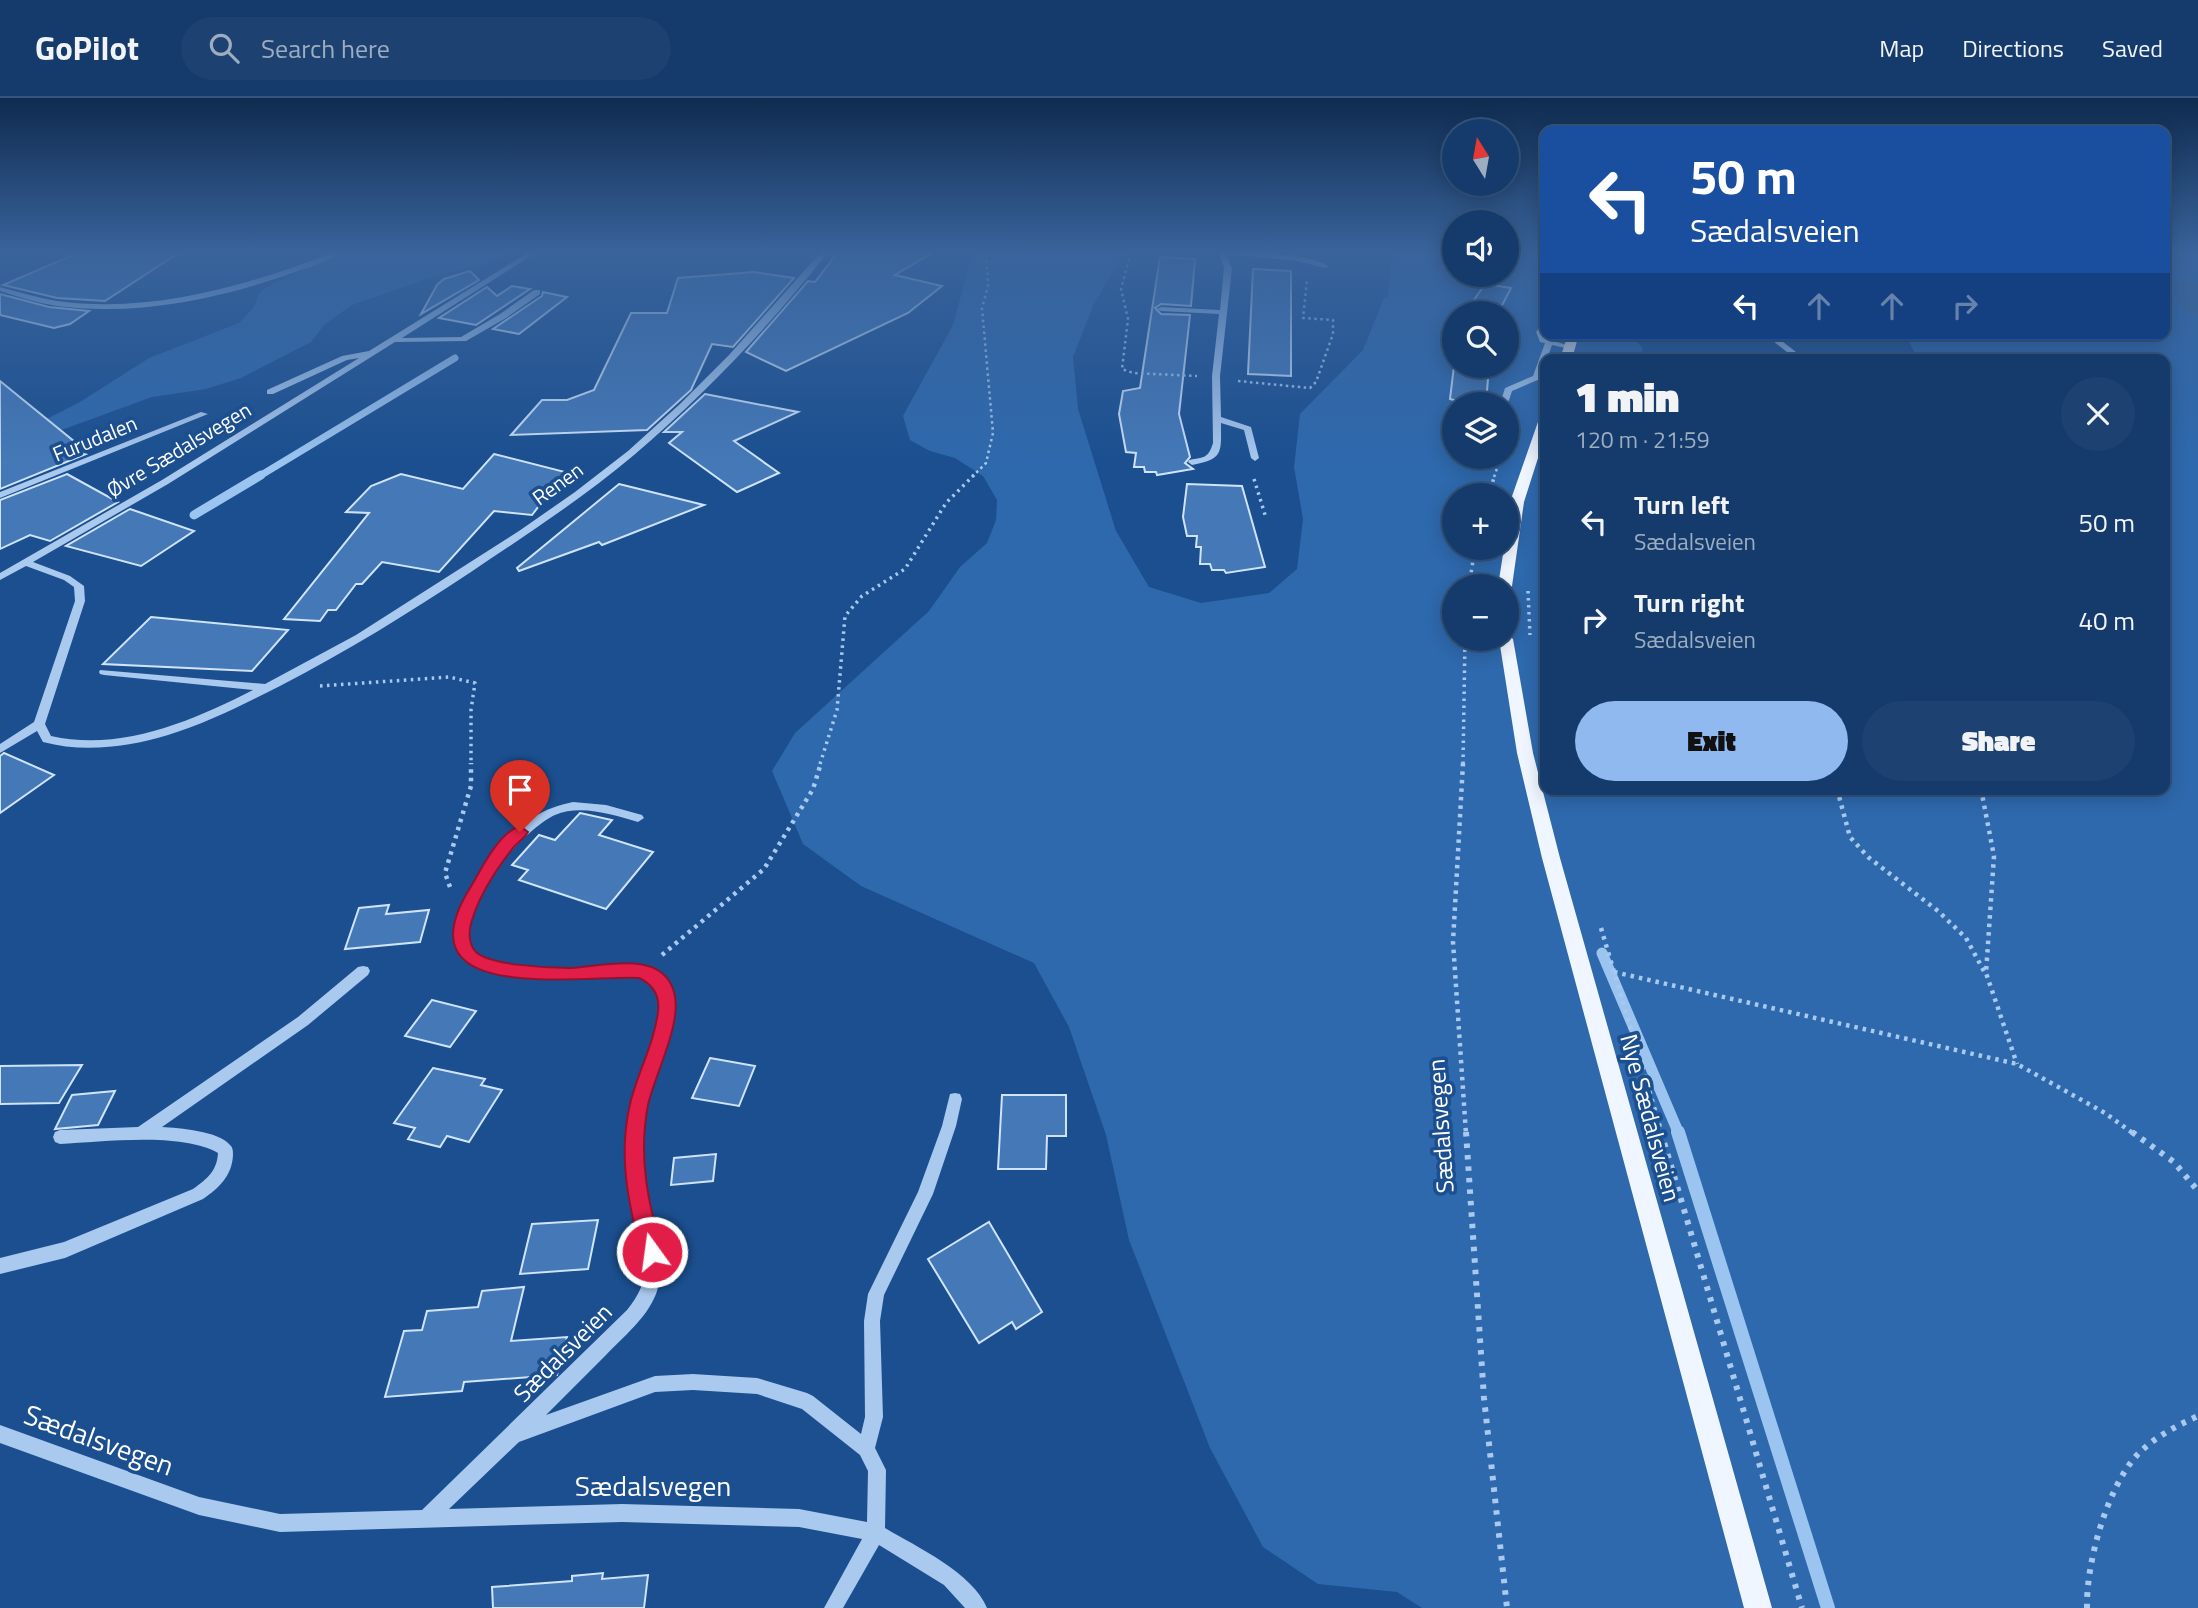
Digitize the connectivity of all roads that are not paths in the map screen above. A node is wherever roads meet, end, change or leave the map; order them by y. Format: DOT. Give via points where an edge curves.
graph roads {
  1 [pos="425,322"];
  2 [pos="492,322"];
  3 [pos="764,322"];
  4 [pos="1222,322"];
  5 [pos="398,340"];
  6 [pos="1545,340"];
  7 [pos="1776,340"];
  8 [pos="1549,343"];
  9 [pos="377,353"];
  10 [pos="1568,353"];
  11 [pos="1545,354"];
  12 [pos="1794,354"];
  13 [pos="1540,368"];
  14 [pos="270,392"];
  15 [pos="1507,392"];
  16 [pos="204,414"];
  17 [pos="1216,418"];
  18 [pos="1539,453"];
  19 [pos="1255,458"];
  20 [pos="1192,462"];
  21 [pos="0,495"];
  22 [pos="27,563"];
  23 [pos="1507,574"];
  24 [pos="0,578"];
  25 [pos="1508,651"];
  26 [pos="104,672"];
  27 [pos="267,688"];
  28 [pos="39,724"];
  29 [pos="0,749"];
  30 [pos="638,818"];
  31 [pos="363,971"];
  32 [pos="955,1099"];
  33 [pos="139,1136"];
  34 [pos="60,1137"];
  35 [pos="0,1266"];
  36 [pos="0,1434"];
  37 [pos="513,1435"];
  38 [pos="866,1449"];
  39 [pos="428,1517"];
  40 [pos="876,1533"];
  41 [pos="832,1608"];
  42 [pos="978,1608"];
  43 [pos="1758,1608"];
  1 -- 5 [label="street, Øvre Sædalsvegen"];
  2 -- 5 [label="street" via="463,339"];
  3 -- 27 [label="street, Renen" via="723,369 620,462 401,614"];
  4 -- 17 [label="street"];
  5 -- 9 [label="street, Øvre Sædalsvegen"];
  6 -- 8 [label="street"];
  7 -- 12 [label="street"];
  8 -- 10 [label="street"];
  8 -- 11 [label="street"];
  9 -- 14 [label="street, Øvre Sædalsvegen" via="345,358"];
  9 -- 22 [label="street, Øvre Sædalsvegen"];
  13 -- 15 [label="street" via="1537,377"];
  16 -- 21 [label="street, Furudalen"];
  17 -- 19 [label="street" via="1248,429"];
  17 -- 20 [label="street" via="1214,454"];
  18 -- 23 [label="main road" via="1517,502"];
  22 -- 24 [label="street, Øvre Sædalsvegen"];
  22 -- 28 [label="street" via="79,586 80,601"];
  25 -- 43 [label="main road, Nye Sædalsveien" via="1525,753 1551,858"];
  26 -- 27 [label="street"];
  27 -- 28 [label="street, Renen" via="200,720 147,737 67,745 47,739"];
  28 -- 29 [label="street"];
  30 -- 37 [label="street, Sædalsveien" via="579,806 531,822 509,842 474,895 460,936 466,954 477,962 568,975 642,971 656,978 665,992 667,1012 639,1104 634,1144 635,1192 654,1267 648,1293 629,1321"];
  31 -- 33 [label="street" via="303,1021"];
  32 -- 38 [label="street" via="925,1194 876,1294 872,1321 874,1417"];
  33 -- 34 [label="street"];
  33 -- 35 [label="street" via="191,1135 216,1141 225,1149 226,1164 218,1181 198,1194 65,1250"];
  36 -- 39 [label="street, Sædalsvegen" via="200,1506 280,1522"];
  37 -- 38 [label="street" via="655,1384 693,1382 757,1386 807,1402"];
  37 -- 39 [label="street"];
  38 -- 40 [label="street" via="877,1470"];
  39 -- 40 [label="street, Sædalsvegen" via="730,1513 799,1518"];
  40 -- 41 [label="street"];
  40 -- 42 [label="street, Sædalsvegen" via="951,1578"];
}
